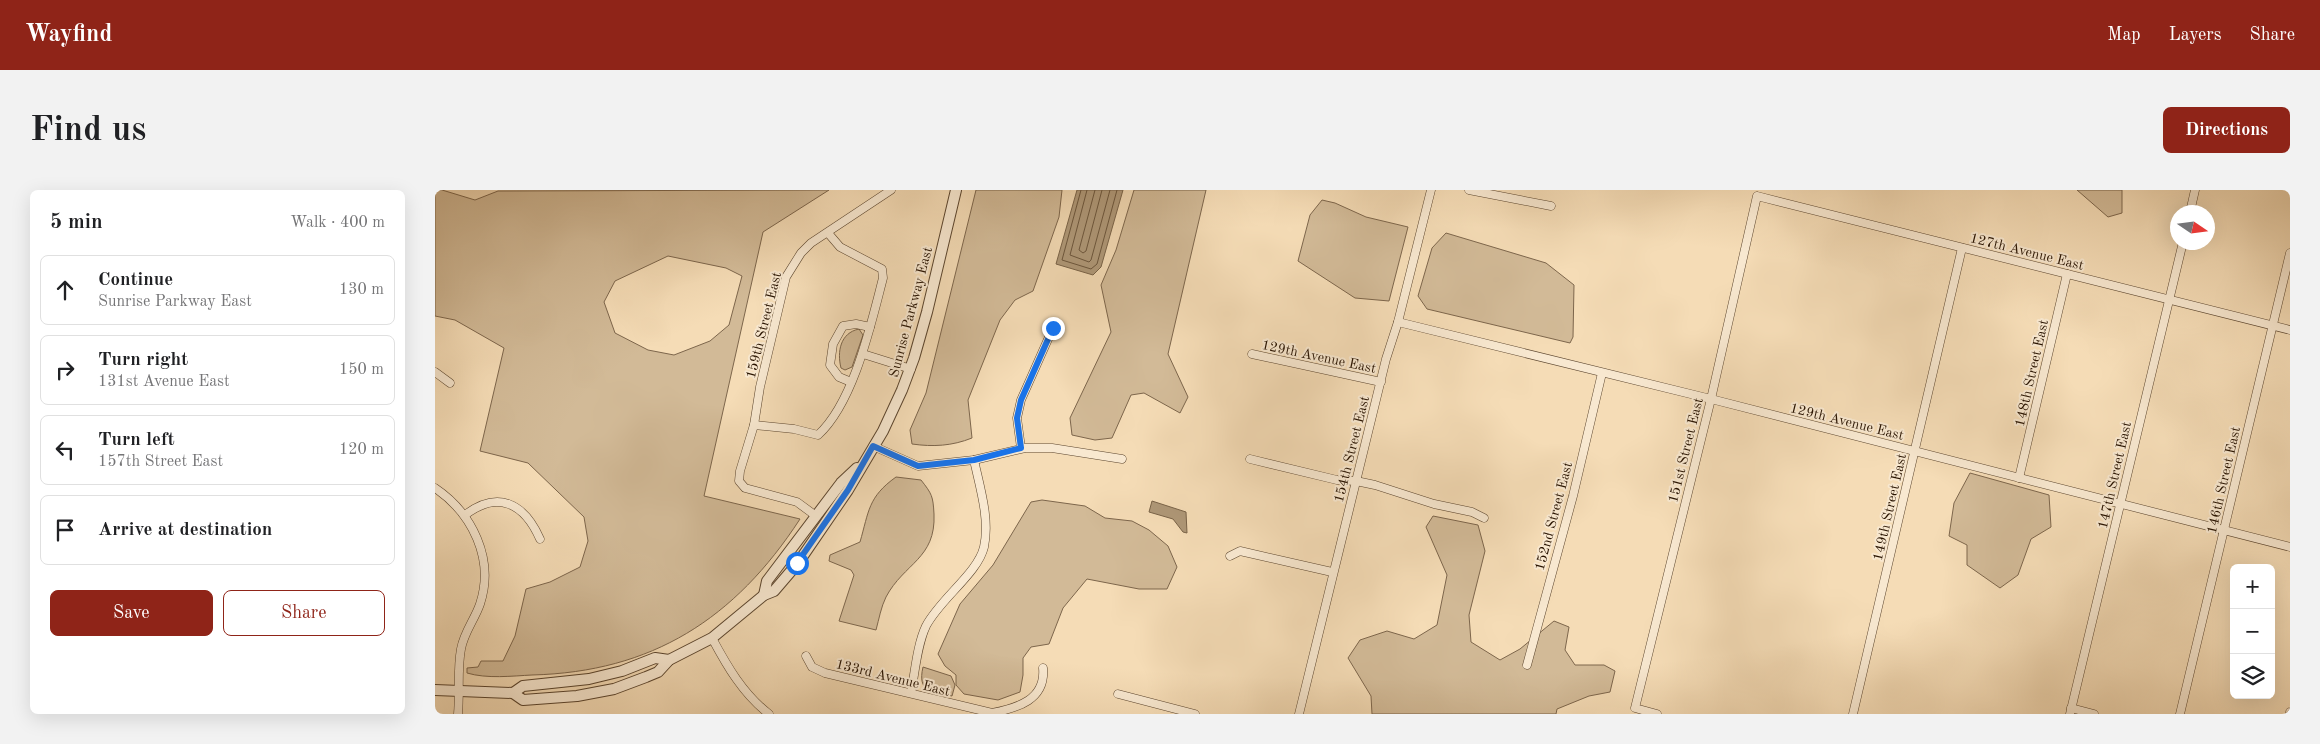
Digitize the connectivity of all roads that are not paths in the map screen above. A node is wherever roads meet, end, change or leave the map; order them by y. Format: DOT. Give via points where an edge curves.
graph roads {
  1 [pos="891,190"];
  2 [pos="956,190"];
  3 [pos="1431,190"];
  4 [pos="1469,190"];
  5 [pos="2195,190"];
  6 [pos="1757,196"];
  7 [pos="2192,205"];
  8 [pos="1551,206"];
  9 [pos="828,232"];
  10 [pos="1962,248"];
  11 [pos="2181,250"];
  12 [pos="2290,253"];
  13 [pos="2067,274"];
  14 [pos="2169,300"];
  15 [pos="1398,322"];
  16 [pos="2273,326"];
  17 [pos="870,327"];
  18 [pos="1053,328"];
  19 [pos="2290,330"];
  20 [pos="863,354"];
  21 [pos="1252,354"];
  22 [pos="911,369"];
  23 [pos="435,372"];
  24 [pos="1602,372"];
  25 [pos="851,382"];
  26 [pos="1381,382"];
  27 [pos="450,383"];
  28 [pos="1711,399"];
  29 [pos="754,425"];
  30 [pos="873,446"];
  31 [pos="1021,448"];
  32 [pos="1915,451"];
  33 [pos="1251,459"];
  34 [pos="974,460"];
  35 [pos="1122,460"];
  36 [pos="863,462"];
  37 [pos="2019,478"];
  38 [pos="1356,481"];
  39 [pos="435,488"];
  40 [pos="2120,504"];
  41 [pos="465,515"];
  42 [pos="817,516"];
  43 [pos="1484,518"];
  44 [pos="2224,530"];
  45 [pos="540,539"];
  46 [pos="2290,547"];
  47 [pos="1230,556"];
  48 [pos="1333,572"];
  49 [pos="764,595"];
  50 [pos="712,638"];
  51 [pos="806,656"];
  52 [pos="669,660"];
  53 [pos="1527,665"];
  54 [pos="1043,668"];
  55 [pos="435,690"];
  56 [pos="459,690"];
  57 [pos="513,693"];
  58 [pos="911,693"];
  59 [pos="1118,694"];
  60 [pos="2071,711"];
  61 [pos="458,714"];
  62 [pos="769,714"];
  63 [pos="991,714"];
  64 [pos="1195,714"];
  65 [pos="1299,714"];
  66 [pos="1657,714"];
  67 [pos="1853,714"];
  68 [pos="2094,714"];
  69 [pos="2180,714"];
  1 -- 9 [label="street, 159th Street East"];
  2 -- 22 [label="street, Sunrise Parkway East"];
  3 -- 15 [label="street, 154th Street East"];
  4 -- 8 [label="street"];
  5 -- 7 [label="street"];
  6 -- 10 [label="street, 127th Avenue East"];
  6 -- 28 [label="street, 151st Street East"];
  9 -- 17 [label="street" via="840,248 882,269 883,278"];
  9 -- 29 [label="street, 159th Street East" via="801,253 786,276"];
  10 -- 13 [label="street, 127th Avenue East"];
  10 -- 32 [label="street, 149th Street East"];
  11 -- 14 [label="street, 147th Street East"];
  12 -- 16 [label="street, 146th Street East"];
  13 -- 14 [label="street, 127th Avenue East"];
  13 -- 37 [label="street, 148th Street East"];
  14 -- 16 [label="street, 127th Avenue East"];
  14 -- 40 [label="street, 147th Street East"];
  15 -- 24 [label="street, 129th Avenue East"];
  15 -- 26 [label="street, 154th Street East"];
  16 -- 19 [label="street, 127th Avenue East"];
  16 -- 44 [label="street, 146th Street East"];
  17 -- 20 [label="street"];
  17 -- 25 [label="street" via="843,326 833,344 830,365 839,377"];
  18 -- 31 [label="street" via="1021,400 1017,418"];
  20 -- 22 [label="street"];
  20 -- 25 [label="street"];
  21 -- 26 [label="street, 129th Avenue East"];
  22 -- 30 [label="street, Sunrise Parkway East"];
  23 -- 27 [label="street"];
  24 -- 28 [label="street, 129th Avenue East"];
  24 -- 53 [label="street, 152nd Street East" via="1573,496"];
  25 -- 29 [label="street" via="818,435"];
  26 -- 38 [label="street, 154th Street East"];
  28 -- 32 [label="street, 129th Avenue East"];
  28 -- 66 [label="street, 151st Street East" via="1635,708"];
  29 -- 42 [label="street, 159th Street East" via="740,471 740,484 750,490 797,502"];
  30 -- 34 [label="street" via="918,466"];
  30 -- 36 [label="street, Sunrise Parkway East"];
  31 -- 34 [label="street"];
  31 -- 35 [label="street" via="1053,448"];
  32 -- 37 [label="street, 129th Avenue East"];
  32 -- 67 [label="street, 149th Street East"];
  33 -- 38 [label="street" via="1337,480"];
  34 -- 58 [label="street" via="985,516 984,548 976,564 944,599 926,627"];
  36 -- 42 [label="street, Sunrise Parkway East" via="841,483"];
  36 -- 49 [label="street, Sunrise Parkway East" via="848,490 797,563 774,591"];
  37 -- 40 [label="street, 129th Avenue East"];
  38 -- 43 [label="street"];
  38 -- 48 [label="street, 154th Street East"];
  39 -- 41 [label="street"];
  40 -- 44 [label="street, 129th Avenue East"];
  40 -- 60 [label="street, 147th Street East"];
  41 -- 45 [label="street" via="485,503 504,502 522,513"];
  41 -- 56 [label="street" via="481,551 485,584 461,648"];
  42 -- 49 [label="street, Sunrise Parkway East" via="767,581"];
  44 -- 46 [label="street, 129th Avenue East"];
  44 -- 69 [label="street, 146th Street East"];
  47 -- 48 [label="street" via="1240,551"];
  48 -- 65 [label="street, 154th Street East"];
  49 -- 50 [label="street, Sunrise Parkway East"];
  50 -- 52 [label="street, Sunrise Parkway East"];
  50 -- 62 [label="street" via="740,684"];
  51 -- 58 [label="street, 133rd Avenue East" via="812,667 825,673"];
  52 -- 57 [label="street" via="655,658 622,671 589,679 523,686"];
  52 -- 57 [label="street" via="658,672 614,689 577,696 523,700"];
  54 -- 63 [label="street, 133rd Avenue East" via="1042,686 1033,698 1011,710"];
  55 -- 56 [label="street"];
  56 -- 57 [label="street"];
  56 -- 61 [label="street"];
  58 -- 63 [label="street, 133rd Avenue East"];
  59 -- 64 [label="street"];
  60 -- 68 [label="street"];
}
